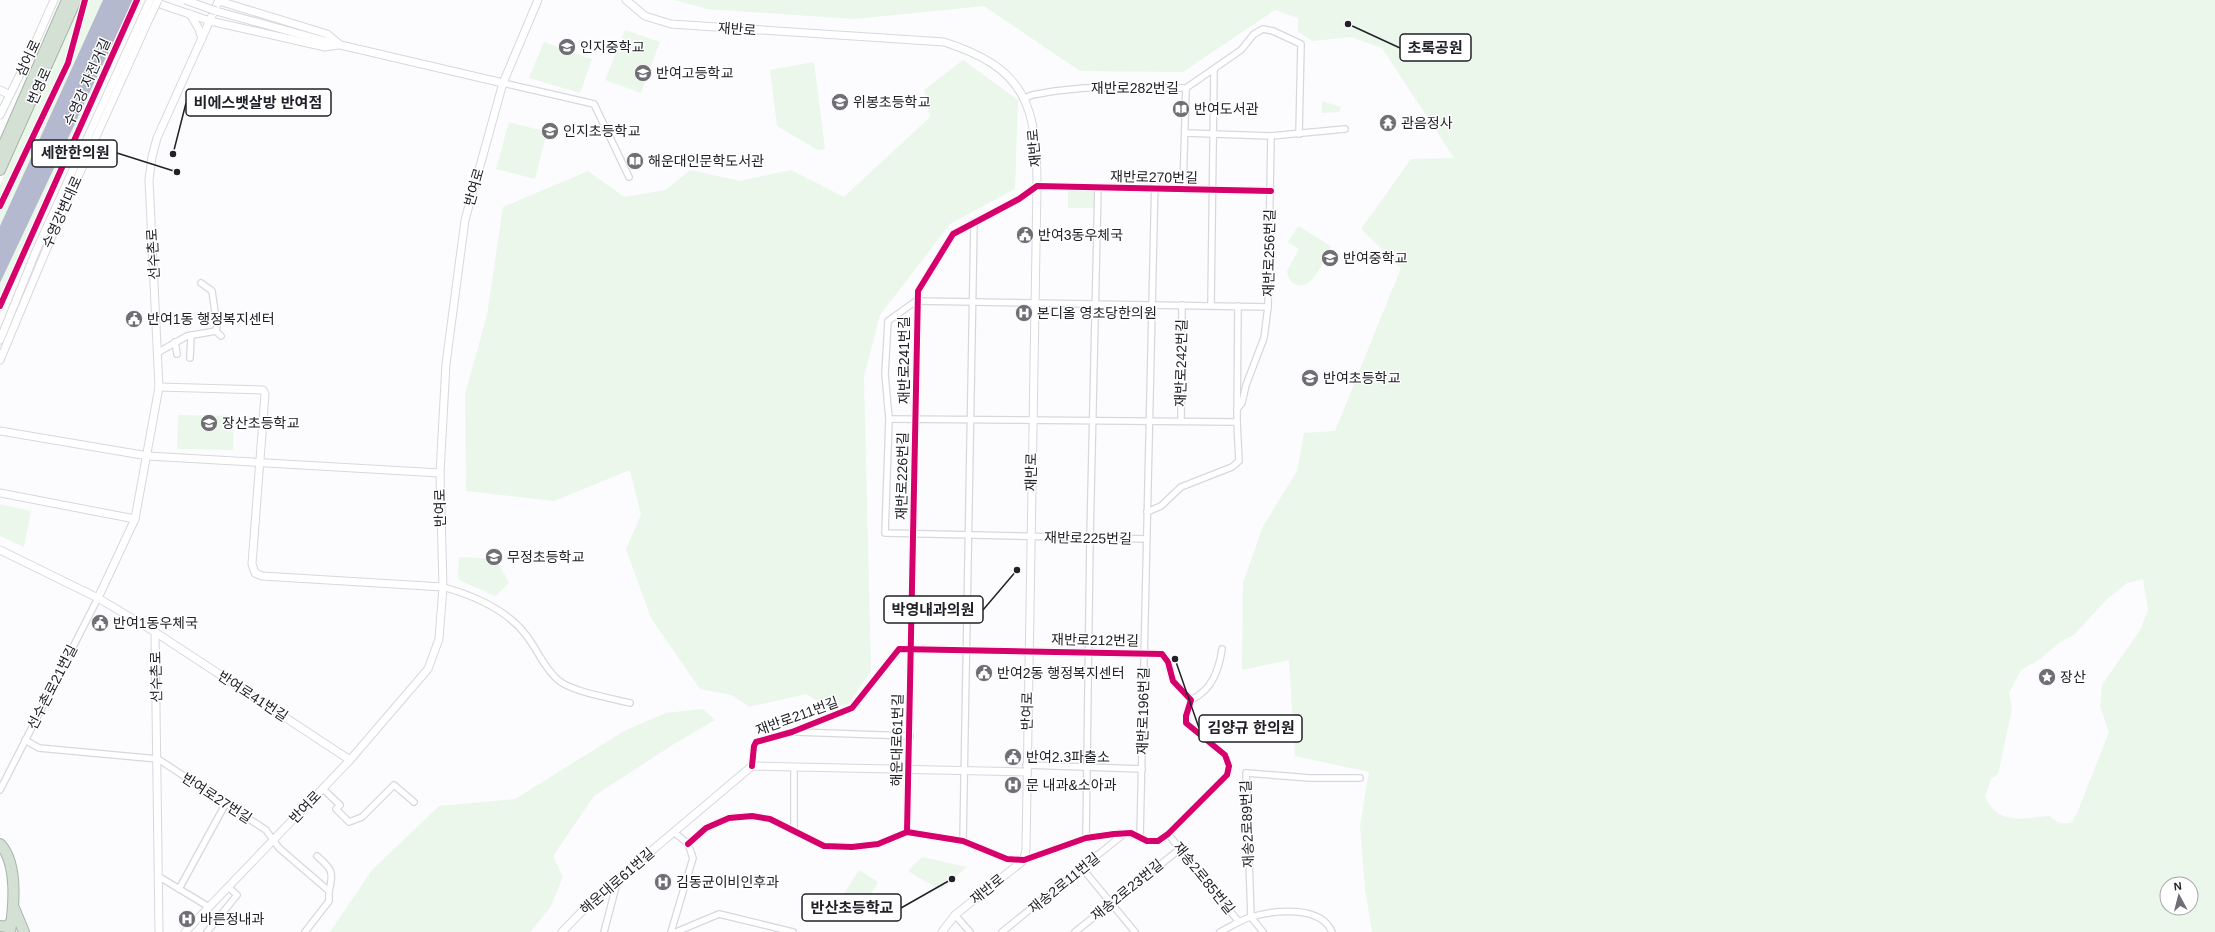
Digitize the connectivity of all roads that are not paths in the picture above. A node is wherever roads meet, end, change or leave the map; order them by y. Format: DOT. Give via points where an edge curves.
graph roads {
  1 [pos="54,0"];
  2 [pos="67,0"];
  3 [pos="76,0"];
  4 [pos="147,0"];
  5 [pos="150,0"];
  6 [pos="158,0"];
  7 [pos="185,0"];
  8 [pos="219,0"];
  9 [pos="538,0"];
  10 [pos="626,0"];
  11 [pos="190,14"];
  12 [pos="146,19"];
  13 [pos="210,21"];
  14 [pos="202,39"];
  15 [pos="340,44"];
  16 [pos="1214,70"];
  17 [pos="503,83"];
  18 [pos="1186,88"];
  19 [pos="0,90"];
  20 [pos="10,95"];
  21 [pos="1024,99"];
  22 [pos="0,115"];
  23 [pos="1345,129"];
  24 [pos="1185,133"];
  25 [pos="1215,134"];
  26 [pos="1300,134"];
  27 [pos="1271,136"];
  28 [pos="0,153"];
  29 [pos="0,170"];
  30 [pos="1156,176"];
  31 [pos="629,177"];
  32 [pos="1036,186"];
  33 [pos="1098,187"];
  34 [pos="1155,189"];
  35 [pos="1183,189"];
  36 [pos="1213,190"];
  37 [pos="1271,191"];
  38 [pos="974,222"];
  39 [pos="201,283"];
  40 [pos="916,301"];
  41 [pos="974,302"];
  42 [pos="1034,302"];
  43 [pos="1096,303"];
  44 [pos="1154,304"];
  45 [pos="1182,305"];
  46 [pos="1211,305"];
  47 [pos="1238,306"];
  48 [pos="1268,307"];
  49 [pos="216,331"];
  50 [pos="192,336"];
  51 [pos="221,336"];
  52 [pos="0,340"];
  53 [pos="175,342"];
  54 [pos="157,352"];
  55 [pos="177,354"];
  56 [pos="190,358"];
  57 [pos="0,360"];
  58 [pos="159,387"];
  59 [pos="1237,409"];
  60 [pos="889,419"];
  61 [pos="916,419"];
  62 [pos="971,420"];
  63 [pos="1033,420"];
  64 [pos="1094,421"];
  65 [pos="1151,421"];
  66 [pos="1181,421"];
  67 [pos="1237,422"];
  68 [pos="0,431"];
  69 [pos="148,456"];
  70 [pos="259,464"];
  71 [pos="440,473"];
  72 [pos="0,493"];
  73 [pos="1147,512"];
  74 [pos="135,519"];
  75 [pos="913,534"];
  76 [pos="969,536"];
  77 [pos="1030,537"];
  78 [pos="1090,538"];
  79 [pos="1147,539"];
  80 [pos="0,550"];
  81 [pos="443,587"];
  82 [pos="98,598"];
  83 [pos="156,632"];
  84 [pos="912,649"];
  85 [pos="1222,649"];
  86 [pos="967,650"];
  87 [pos="1028,651"];
  88 [pos="1088,652"];
  89 [pos="1144,653"];
  90 [pos="1190,700"];
  91 [pos="630,703"];
  92 [pos="792,732"];
  93 [pos="910,736"];
  94 [pos="25,740"];
  95 [pos="158,759"];
  96 [pos="350,760"];
  97 [pos="752,766"];
  98 [pos="794,766"];
  99 [pos="1086,767"];
  100 [pos="909,769"];
  101 [pos="1026,769"];
  102 [pos="1142,769"];
  103 [pos="965,771"];
  104 [pos="1360,778"];
  105 [pos="323,789"];
  106 [pos="0,790"];
  107 [pos="414,802"];
  108 [pos="226,803"];
  109 [pos="794,831"];
  110 [pos="674,832"];
  111 [pos="908,832"];
  112 [pos="1125,833"];
  113 [pos="1168,834"];
  114 [pos="1140,837"];
  115 [pos="1086,838"];
  116 [pos="274,839"];
  117 [pos="963,841"];
  118 [pos="0,844"];
  119 [pos="688,844"];
  120 [pos="1180,849"];
  121 [pos="317,856"];
  122 [pos="1024,860"];
  123 [pos="1082,868"];
  124 [pos="158,876"];
  125 [pos="618,879"];
  126 [pos="228,887"];
  127 [pos="179,889"];
  128 [pos="329,891"];
  129 [pos="1111,903"];
  130 [pos="12,904"];
  131 [pos="209,907"];
  132 [pos="955,915"];
  133 [pos="1251,917"];
  134 [pos="159,922"];
  135 [pos="1239,922"];
  136 [pos="0,926"];
  137 [pos="11,927"];
  138 [pos="24,932"];
  139 [pos="159,932"];
  140 [pos="163,932"];
  141 [pos="185,932"];
  142 [pos="207,932"];
  143 [pos="306,932"];
  144 [pos="562,932"];
  145 [pos="604,932"];
  146 [pos="670,932"];
  147 [pos="676,932"];
  148 [pos="793,932"];
  149 [pos="942,932"];
  150 [pos="970,932"];
  151 [pos="1002,932"];
  152 [pos="1075,932"];
  153 [pos="1135,932"];
  154 [pos="1220,932"];
  155 [pos="1263,932"];
  156 [pos="1332,932"];
  1 -- 20 [label="main road, 삼어로"];
  2 -- 28 [label="highway, 번영로"];
  3 -- 29 [label="highway, 번영로"];
  4 -- 11 [label="main road"];
  5 -- 12 [label="main road, bridge"];
  6 -- 12 [label="main road, 수영강변대로, bridge"];
  7 -- 15 [label="main road, bridge" via="216,11"];
  8 -- 13 [label="main road, 선수촌로"];
  8 -- 15 [label="main road" via="327,34"];
  9 -- 17 [label="main road, 반여로"];
  10 -- 21 [label="main road, 재반로" via="645,16 671,24 944,42 970,50 995,64 1012,78"];
  11 -- 13 [label="main road"];
  11 -- 14 [label="main road"];
  12 -- 52 [label="main road, 수영강변대로" via="36,252"];
  12 -- 57 [label="main road, 수영강변대로"];
  13 -- 14 [label="main road, 선수촌로"];
  13 -- 15 [label="main road" via="325,47"];
  14 -- 54 [label="main road, 선수촌로" via="157,138 152,157 149,180"];
  15 -- 17 [label="main road"];
  16 -- 18 [label="street, 재반로282번길"];
  16 -- 25 [label="street, 재반로270번길"];
  16 -- 26 [label="street, 재반로282번길" via="1263,29 1272,30 1301,44"];
  17 -- 31 [label="street" via="594,104"];
  17 -- 71 [label="main road, 반여로" via="465,220 446,364"];
  18 -- 21 [label="street, 재반로282번길" via="1084,88 1032,95"];
  18 -- 24 [label="street, 재반로270번길"];
  19 -- 20 [label="main road"];
  20 -- 22 [label="main road, 삼어로"];
  21 -- 32 [label="main road, 재반로" via="1031,115 1037,155"];
  23 -- 26 [label="street"];
  24 -- 25 [label="street"];
  24 -- 35 [label="street, 재반로270번길"];
  25 -- 27 [label="street"];
  25 -- 36 [label="street, 재반로270번길"];
  26 -- 27 [label="street"];
  27 -- 37 [label="street"];
  30 -- 34 [label="street"];
  32 -- 33 [label="street, 재반로270번길"];
  32 -- 38 [label="street" via="1019,199"];
  32 -- 42 [label="main road, 재반로"];
  33 -- 34 [label="street, 재반로270번길"];
  33 -- 43 [label="street"];
  34 -- 35 [label="street, 재반로270번길"];
  34 -- 44 [label="street"];
  35 -- 36 [label="street, 재반로270번길"];
  36 -- 37 [label="street, 재반로270번길"];
  36 -- 46 [label="street"];
  37 -- 48 [label="street, 재반로256번길"];
  38 -- 40 [label="street" via="953,234 918,291"];
  38 -- 41 [label="street"];
  39 -- 49 [label="street" via="212,291"];
  40 -- 41 [label="street, 재반로256번길"];
  40 -- 60 [label="street, 재반로241번길" via="888,321 885,374"];
  40 -- 61 [label="street, 재반로241번길"];
  41 -- 42 [label="street, 재반로256번길"];
  41 -- 62 [label="street"];
  42 -- 43 [label="street, 재반로256번길"];
  42 -- 63 [label="main road, 재반로"];
  43 -- 44 [label="street, 재반로256번길"];
  43 -- 64 [label="street"];
  44 -- 45 [label="street, 재반로256번길"];
  44 -- 65 [label="street, 재반로242번길"];
  45 -- 46 [label="street, 재반로256번길"];
  45 -- 66 [label="street, 재반로242번길"];
  46 -- 47 [label="street, 재반로256번길"];
  47 -- 48 [label="street, 재반로256번길"];
  47 -- 59 [label="street"];
  48 -- 59 [label="street" via="1264,338 1242,403"];
  49 -- 50 [label="street"];
  49 -- 51 [label="street"];
  50 -- 53 [label="street"];
  50 -- 56 [label="street"];
  53 -- 54 [label="street"];
  53 -- 55 [label="street"];
  54 -- 58 [label="main road, 선수촌로"];
  58 -- 69 [label="main road, 선수촌로"];
  58 -- 70 [label="main road" via="262,389 265,394"];
  59 -- 67 [label="street"];
  60 -- 61 [label="street, 재반로241번길"];
  60 -- 75 [label="street, 재반로226번길" via="885,533"];
  61 -- 62 [label="street, 재반로241번길"];
  61 -- 75 [label="street, 재반로226번길"];
  62 -- 63 [label="street, 재반로241번길"];
  62 -- 76 [label="street"];
  63 -- 64 [label="street, 재반로242번길"];
  63 -- 77 [label="main road, 재반로"];
  64 -- 65 [label="street, 재반로242번길"];
  64 -- 78 [label="street"];
  65 -- 66 [label="street, 재반로242번길"];
  65 -- 73 [label="street"];
  66 -- 67 [label="street, 재반로242번길"];
  67 -- 73 [label="street" via="1239,461 1232,467 1181,487 1160,506"];
  68 -- 69 [label="main road"];
  69 -- 70 [label="main road"];
  69 -- 74 [label="main road, 선수촌로"];
  70 -- 71 [label="main road"];
  70 -- 81 [label="main road" via="252,564 255,573 262,576"];
  71 -- 81 [label="main road, 반여로"];
  72 -- 74 [label="main road"];
  73 -- 79 [label="street"];
  74 -- 82 [label="main road, 선수촌로"];
  75 -- 76 [label="street, 재반로226번길"];
  75 -- 84 [label="street"];
  76 -- 77 [label="street, 재반로226번길"];
  76 -- 86 [label="street"];
  77 -- 78 [label="street, 재반로225번길"];
  77 -- 87 [label="main road, 재반로"];
  78 -- 79 [label="street, 재반로225번길"];
  78 -- 88 [label="street, 재반로212번길"];
  79 -- 89 [label="street, 재반로212번길"];
  80 -- 82 [label="main road"];
  81 -- 91 [label="street" via="475,598 507,617 525,633 547,668 559,681"];
  81 -- 96 [label="main road, 반여로" via="439,639 428,668"];
  82 -- 83 [label="main road, 선수촌로"];
  82 -- 94 [label="street, 선수촌로21번길"];
  83 -- 95 [label="main road, 선수촌로"];
  83 -- 96 [label="main road, 반여로41번길"];
  84 -- 86 [label="street, 재반로211번길"];
  84 -- 92 [label="street, 재반로211번길" via="899,649 852,708"];
  84 -- 93 [label="street, 해운대로61번길"];
  85 -- 90 [label="street" via="1214,681"];
  86 -- 87 [label="street, 재반로211번길"];
  86 -- 103 [label="street"];
  87 -- 88 [label="street, 재반로212번길"];
  87 -- 101 [label="main road, 반여로"];
  88 -- 89 [label="street, 재반로212번길"];
  88 -- 99 [label="street"];
  89 -- 90 [label="street, 재반로212번길" via="1162,654 1168,662 1174,681"];
  89 -- 102 [label="street, 재반로196번길"];
  90 -- 113 [label="street" via="1186,723 1225,756 1229,766 1227,775"];
  92 -- 93 [label="street"];
  92 -- 97 [label="street, 재반로211번길" via="756,742"];
  93 -- 100 [label="street, 해운대로61번길"];
  94 -- 95 [label="street, 선수촌로21번길" via="39,748"];
  94 -- 106 [label="street"];
  95 -- 108 [label="street, 반여로27번길"];
  95 -- 124 [label="main road, 선수촌로"];
  96 -- 105 [label="main road, 반여로"];
  97 -- 98 [label="main road, 해운대로61번길"];
  97 -- 110 [label="main road, 해운대로61번길"];
  98 -- 100 [label="main road, 해운대로61번길"];
  98 -- 109 [label="street"];
  99 -- 101 [label="street, 재반로196번길"];
  99 -- 102 [label="street, 재반로196번길"];
  99 -- 115 [label="street"];
  100 -- 103 [label="main road, 해운대로61번길"];
  100 -- 111 [label="street, 해운대로61번길"];
  101 -- 103 [label="main road, 해운대로61번길"];
  101 -- 122 [label="main road"];
  102 -- 114 [label="street, 재반로196번길"];
  103 -- 117 [label="street"];
  104 -- 133 [label="street, 재송2로89번길" via="1310,778 1246,773"];
  105 -- 107 [label="street" via="340,805 336,809 349,822 362,817 394,785"];
  105 -- 116 [label="main road, 반여로"];
  108 -- 116 [label="street, 반여로27번길" via="266,830"];
  108 -- 127 [label="street"];
  109 -- 111 [label="street" via="824,846 852,847 878,844"];
  109 -- 119 [label="street" via="764,817 739,816 706,828"];
  110 -- 119 [label="street"];
  110 -- 125 [label="main road, 해운대로61번길"];
  111 -- 117 [label="street"];
  112 -- 114 [label="street"];
  112 -- 115 [label="street"];
  112 -- 123 [label="street, 재송2로11번길"];
  113 -- 114 [label="street" via="1158,841 1147,841"];
  113 -- 120 [label="street, 재송2로85번길"];
  115 -- 122 [label="street"];
  116 -- 126 [label="main road, 반여로"];
  116 -- 128 [label="street, 반여로27번길" via="279,848"];
  117 -- 122 [label="street" via="1007,859"];
  118 -- 130 [label="highway" via="10,858 13,870"];
  119 -- 146 [label="street" via="693,858"];
  120 -- 129 [label="street, 재송2로23번길"];
  120 -- 135 [label="street, 재송2로85번길"];
  121 -- 128 [label="street" via="331,872 333,881"];
  122 -- 132 [label="main road, 재반로"];
  123 -- 129 [label="street"];
  123 -- 151 [label="street, 재송2로11번길"];
  124 -- 127 [label="street"];
  124 -- 134 [label="main road, 선수촌로"];
  125 -- 144 [label="main road, 해운대로61번길"];
  125 -- 145 [label="street"];
  126 -- 131 [label="main road, 반여로"];
  126 -- 142 [label="street" via="237,895"];
  127 -- 131 [label="street"];
  128 -- 143 [label="street" via="329,901"];
  129 -- 152 [label="street, 재송2로23번길"];
  129 -- 153 [label="street"];
  130 -- 137 [label="highway"];
  130 -- 138 [label="highway"];
  131 -- 141 [label="main road, 반여로"];
  132 -- 149 [label="main road, 재반로"];
  132 -- 150 [label="street"];
  133 -- 135 [label="street"];
  133 -- 155 [label="street"];
  133 -- 156 [label="street" via="1296,910 1323,921"];
  134 -- 139 [label="main road, 선수촌로"];
  134 -- 140 [label="main road"];
  135 -- 154 [label="street"];
  136 -- 137 [label="highway"];
  147 -- 148 [label="street" via="719,914"];
}
